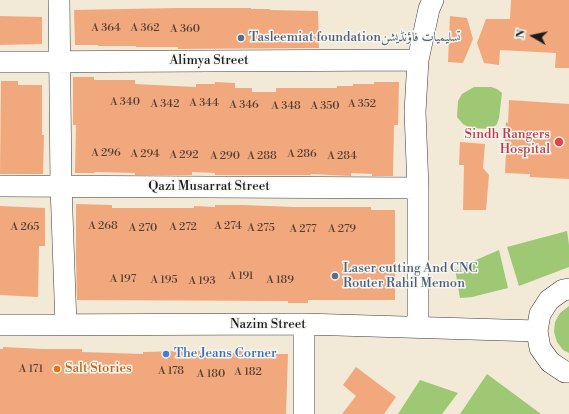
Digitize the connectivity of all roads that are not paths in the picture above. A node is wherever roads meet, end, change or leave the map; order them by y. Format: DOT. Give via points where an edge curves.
graph roads {
  1 [pos="59,0"];
  2 [pos="433,0"];
  3 [pos="418,60"];
  4 [pos="0,62"];
  5 [pos="60,62"];
  6 [pos="0,186"];
  7 [pos="61,186"];
  8 [pos="418,188"];
  9 [pos="569,289"];
  10 [pos="304,324"];
  11 [pos="0,325"];
  12 [pos="66,325"];
  13 [pos="418,327"];
  14 [pos="537,331"];
  15 [pos="569,372"];
  16 [pos="304,414"];
  1 -- 5 [label="street"];
  2 -- 3 [label="street"];
  3 -- 5 [label="street, Alimya Street"];
  3 -- 8 [label="street" via="415,112"];
  4 -- 5 [label="street, Alimya Street"];
  5 -- 7 [label="street"];
  6 -- 7 [label="street, Qazi Musarrat Street"];
  7 -- 8 [label="street, Qazi Musarrat Street"];
  7 -- 12 [label="street"];
  8 -- 13 [label="street"];
  9 -- 14 [label="street" via="563,290 549,300 540,314"];
  10 -- 12 [label="street, Nazim Street"];
  10 -- 13 [label="street, Nazim Street"];
  10 -- 16 [label="street"];
  11 -- 12 [label="street, Nazim Street"];
  13 -- 14 [label="street, Nazim Street"];
  14 -- 15 [label="street" via="540,348 550,362"];
}
